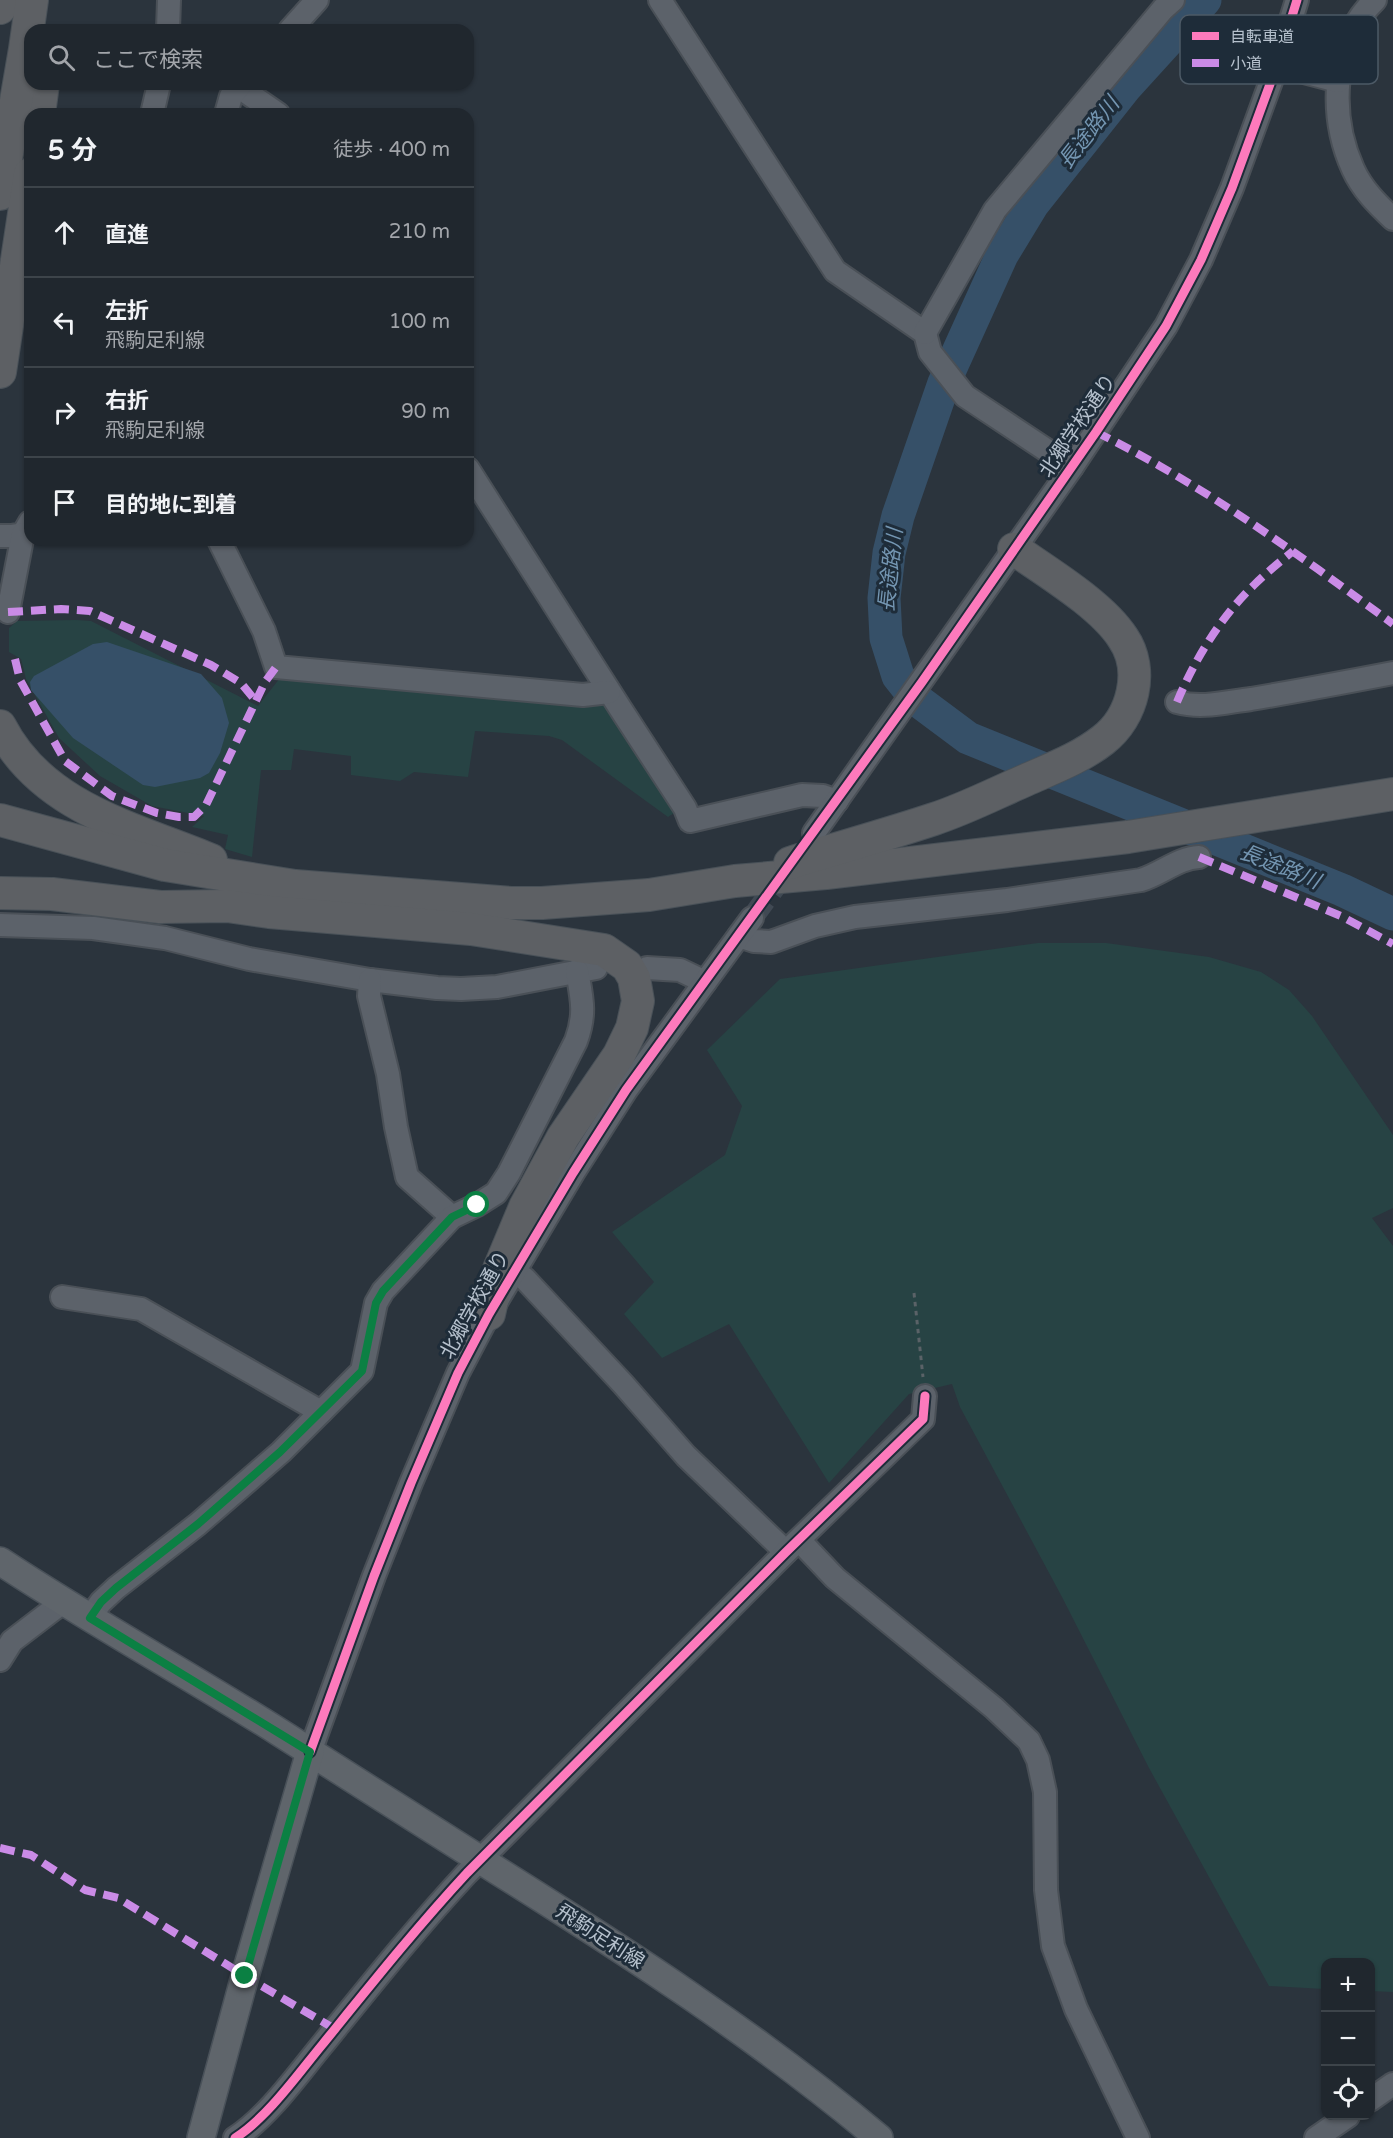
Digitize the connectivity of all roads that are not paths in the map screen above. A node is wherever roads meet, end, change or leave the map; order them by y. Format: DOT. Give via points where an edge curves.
graph roads {
  1 [pos="1,0"];
  2 [pos="32,0"];
  3 [pos="53,0"];
  4 [pos="169,0"];
  5 [pos="317,0"];
  6 [pos="660,0"];
  7 [pos="1173,0"];
  8 [pos="1297,0"];
  9 [pos="1375,0"];
  10 [pos="0,8"];
  11 [pos="1292,15"];
  12 [pos="1362,15"];
  13 [pos="29,24"];
  14 [pos="51,24"];
  15 [pos="168,24"];
  16 [pos="295,24"];
  17 [pos="24,60"];
  18 [pos="1270,84"];
  19 [pos="1338,84"];
  20 [pos="41,90"];
  21 [pos="158,90"];
  22 [pos="236,90"];
  23 [pos="245,90"];
  24 [pos="40,108"];
  25 [pos="153,108"];
  26 [pos="228,108"];
  27 [pos="269,108"];
  28 [pos="0,194"];
  29 [pos="24,214"];
  30 [pos="1393,219"];
  31 [pos="925,333"];
  32 [pos="0,372"];
  33 [pos="1072,467"];
  34 [pos="474,478"];
  35 [pos="24,528"];
  36 [pos="0,536"];
  37 [pos="24,536"];
  38 [pos="222,546"];
  39 [pos="1014,549"];
  40 [pos="8,612"];
  41 [pos="1393,673"];
  42 [pos="609,692"];
  43 [pos="1177,702"];
  44 [pos="0,726"];
  45 [pos="1393,794"];
  46 [pos="837,801"];
  47 [pos="1393,814"];
  48 [pos="0,820"];
  49 [pos="1261,825"];
  50 [pos="814,833"];
  51 [pos="0,836"];
  52 [pos="1133,844"];
  53 [pos="1199,857"];
  54 [pos="258,880"];
  55 [pos="735,880"];
  56 [pos="0,893"];
  57 [pos="227,906"];
  58 [pos="0,925"];
  59 [pos="471,929"];
  60 [pos="647,968"];
  61 [pos="370,980"];
  62 [pos="705,982"];
  63 [pos="452,1217"];
  64 [pos="514,1270"];
  65 [pos="62,1297"];
  66 [pos="489,1314"];
  67 [pos="925,1396"];
  68 [pos="321,1412"];
  69 [pos="793,1546"];
  70 [pos="0,1561"];
  71 [pos="63,1602"];
  72 [pos="90,1618"];
  73 [pos="0,1660"];
  74 [pos="310,1752"];
  75 [pos="480,1860"];
  76 [pos="1393,2084"];
  77 [pos="1375,2097"];
  78 [pos="1341,2120"];
  79 [pos="203,2138"];
  80 [pos="236,2138"];
  81 [pos="879,2138"];
  82 [pos="1138,2138"];
  83 [pos="1316,2138"];
  1 -- 10 [label="highway"];
  2 -- 13 [label="highway"];
  3 -- 14 [label="highway"];
  4 -- 15 [label="street"];
  5 -- 16 [label="street"];
  6 -- 31 [label="street" via="835,271"];
  7 -- 31 [label="street" via="995,210"];
  8 -- 11 [label="street, 北郷学校通り"];
  9 -- 12 [label="street"];
  17 -- 28 [label="highway"];
  18 -- 33 [label="street, 北郷学校通り" via="1232,189 1187,289"];
  19 -- 30 [label="street" via="1341,136 1353,169 1368,195"];
  20 -- 24 [label="highway"];
  21 -- 25 [label="street"];
  22 -- 26 [label="street"];
  23 -- 27 [label="street"];
  29 -- 32 [label="highway"];
  31 -- 33 [label="street" via="930,352 965,396"];
  33 -- 39 [label="street, 北郷学校通り"];
  34 -- 42 [label="street"];
  35 -- 36 [label="street" via="11,536"];
  37 -- 40 [label="street"];
  38 -- 42 [label="street" via="264,631 276,667 583,695"];
  39 -- 46 [label="street, 北郷学校通り"];
  39 -- 55 [label="highway" via="1095,608 1124,640 1134,681 1132,697 1126,712 1104,739 1068,762 936,818"];
  41 -- 43 [label="street" via="1211,705"];
  42 -- 46 [label="street" via="686,808 690,821 802,795"];
  44 -- 54 [label="highway" via="25,762 65,796 102,818"];
  45 -- 49 [label="highway"];
  46 -- 50 [label="street, 北郷学校通り"];
  47 -- 49 [label="highway"];
  48 -- 54 [label="highway" via="165,865"];
  49 -- 52 [label="highway"];
  51 -- 57 [label="highway" via="158,881"];
  52 -- 55 [label="highway"];
  52 -- 59 [label="highway" via="542,924"];
  53 -- 62 [label="street, 北郷学校通り" via="1188,858 1141,880 855,917 771,942 754,941 745,927"];
  54 -- 55 [label="highway" via="511,903 649,895"];
  56 -- 57 [label="highway" via="52,894 160,907"];
  57 -- 59 [label="highway"];
  58 -- 61 [label="street" via="93,928 165,938 249,959"];
  59 -- 66 [label="highway" via="604,950 627,966 634,978 638,1001 632,1028 619,1054 563,1137 525,1207 499,1269"];
  60 -- 62 [label="street" via="680,970"];
  61 -- 63 [label="street" via="369,996 408,1177"];
  61 -- 63 [label="street" via="469,989 586,969 582,1024 509,1173 496,1193"];
  62 -- 64 [label="street, 北郷学校通り" via="626,1090"];
  63 -- 68 [label="street" via="383,1291 376,1303 362,1371"];
  64 -- 66 [label="street, 北郷学校通り"];
  64 -- 69 [label="street" via="686,1456"];
  65 -- 68 [label="street" via="141,1309"];
  66 -- 74 [label="street, 北郷学校通り" via="458,1373 411,1483"];
  67 -- 69 [label="street" via="923,1419"];
  68 -- 72 [label="street" via="198,1524 116,1588"];
  69 -- 75 [label="street"];
  69 -- 82 [label="street" via="994,1708 1029,1741 1045,1792 1046,1890 1053,1946 1076,2010"];
  70 -- 71 [label="main road, 飛駒足利線"];
  71 -- 72 [label="main road, 飛駒足利線"];
  71 -- 73 [label="street" via="12,1641"];
  72 -- 74 [label="main road, 飛駒足利線"];
  74 -- 75 [label="main road, 飛駒足利線"];
  74 -- 79 [label="main road"];
  75 -- 80 [label="street" via="430,1912 251,2128"];
  75 -- 81 [label="main road, 飛駒足利線" via="612,1942 751,2039"];
  76 -- 77 [label="street"];
  78 -- 83 [label="street"];
}
